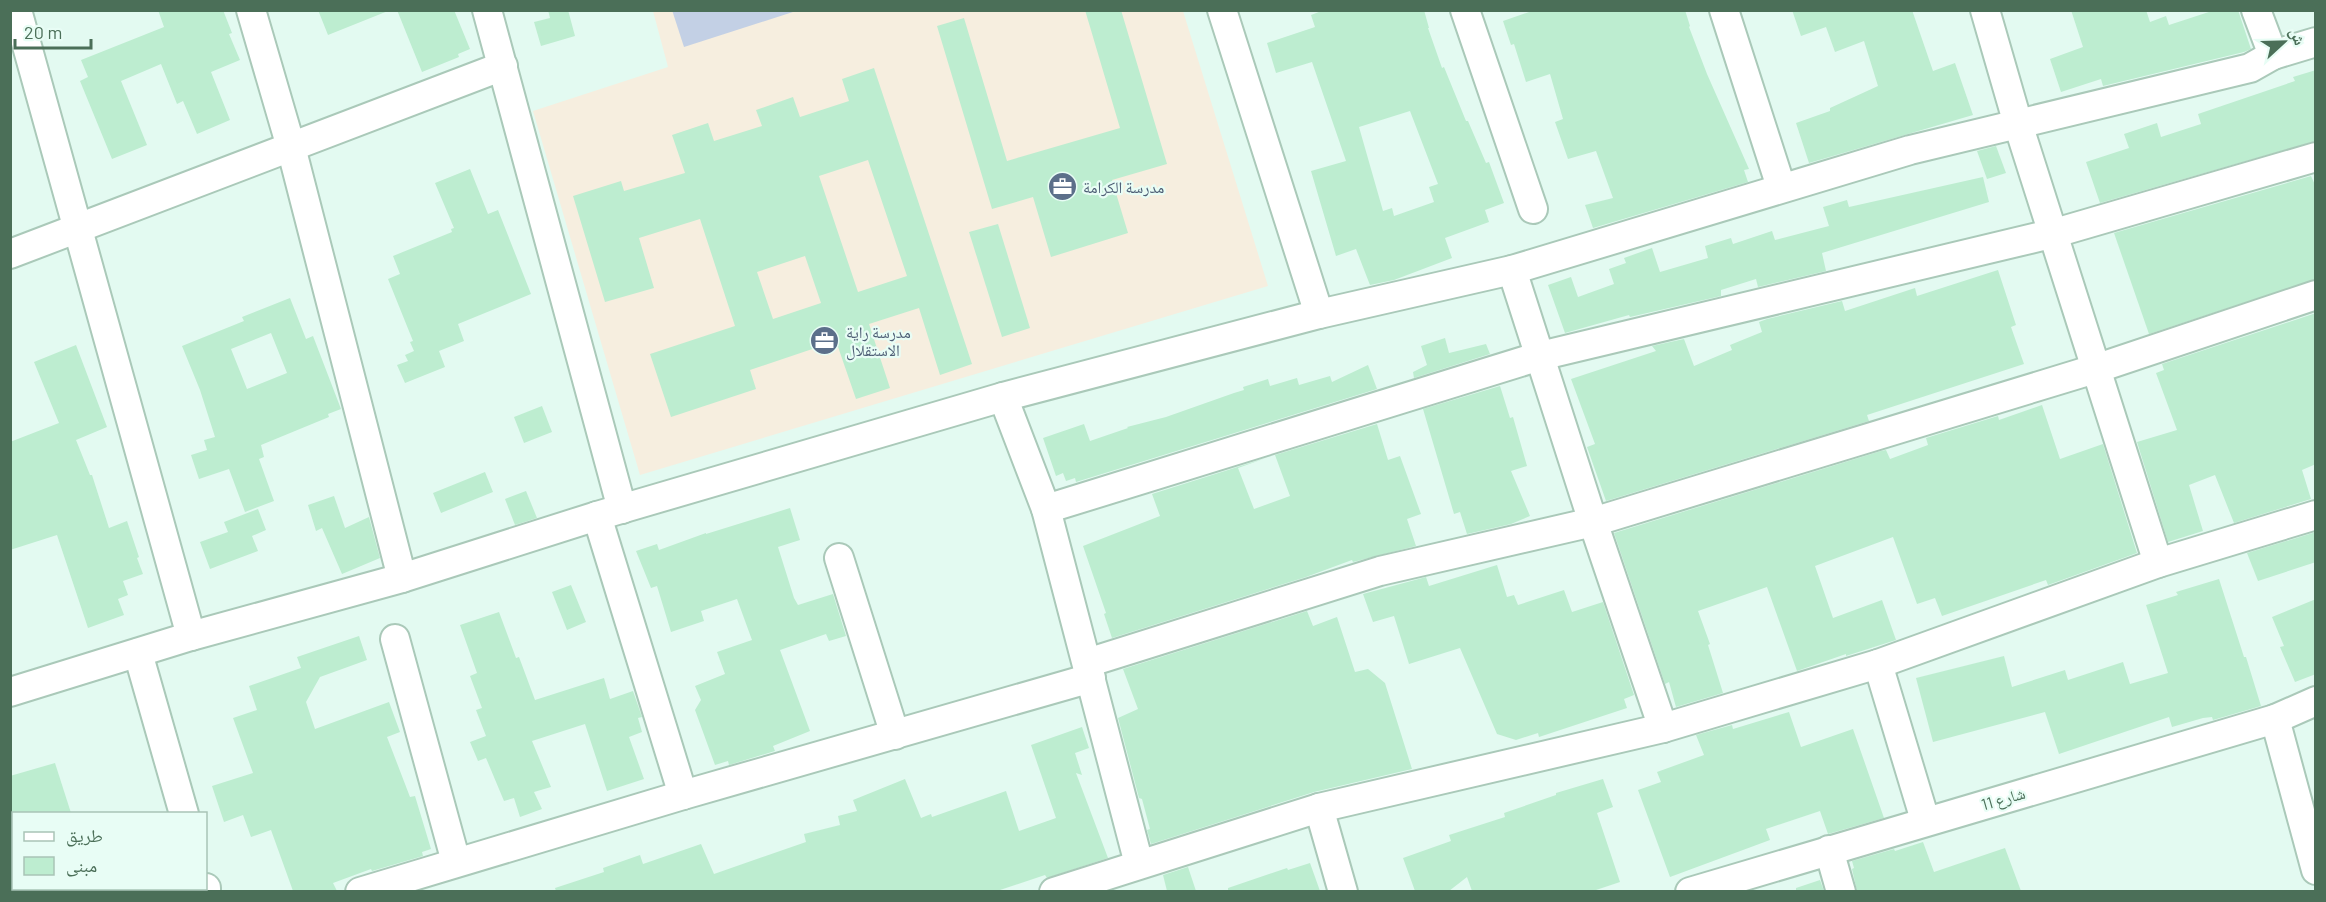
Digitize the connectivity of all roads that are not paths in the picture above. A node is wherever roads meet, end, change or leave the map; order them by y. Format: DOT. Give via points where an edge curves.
graph roads {
  1 [pos="17,10"];
  2 [pos="251,10"];
  3 [pos="487,10"];
  4 [pos="1222,10"];
  5 [pos="1465,10"];
  6 [pos="1724,10"];
  7 [pos="1985,10"];
  8 [pos="2256,10"];
  9 [pos="2316,42"];
  10 [pos="2273,55"];
  11 [pos="503,66"];
  12 [pos="2018,124"];
  13 [pos="291,147"];
  14 [pos="2316,158"];
  15 [pos="1781,188"];
  16 [pos="1533,209"];
  17 [pos="78,228"];
  18 [pos="2055,233"];
  19 [pos="10,254"];
  20 [pos="1512,270"];
  21 [pos="2316,295"];
  22 [pos="1319,314"];
  23 [pos="1540,356"];
  24 [pos="2098,368"];
  25 [pos="1002,397"];
  26 [pos="1046,510"];
  27 [pos="610,513"];
  28 [pos="2316,515"];
  29 [pos="1593,522"];
  30 [pos="838,558"];
  31 [pos="2158,563"];
  32 [pos="402,578"];
  33 [pos="191,636"];
  34 [pos="395,639"];
  35 [pos="138,653"];
  36 [pos="1878,664"];
  37 [pos="1089,671"];
  38 [pos="10,692"];
  39 [pos="2316,701"];
  40 [pos="2275,719"];
  41 [pos="1663,728"];
  42 [pos="895,735"];
  43 [pos="683,795"];
  44 [pos="1319,808"];
  45 [pos="184,812"];
  46 [pos="1925,820"];
  47 [pos="1829,850"];
  48 [pos="456,862"];
  49 [pos="1139,864"];
  50 [pos="2316,870"];
  51 [pos="360,891"];
  52 [pos="1054,891"];
  53 [pos="1343,891"];
  54 [pos="1690,891"];
  55 [pos="1841,891"];
  1 -- 17 [label="street"];
  2 -- 13 [label="street"];
  3 -- 11 [label="street"];
  4 -- 22 [label="street"];
  5 -- 16 [label="street"];
  6 -- 15 [label="street"];
  7 -- 12 [label="street"];
  8 -- 10 [label="street"];
  9 -- 10 [label="street"];
  10 -- 12 [label="street" via="2250,68"];
  11 -- 13 [label="street"];
  11 -- 27 [label="street"];
  12 -- 15 [label="street" via="1910,150"];
  12 -- 18 [label="street"];
  13 -- 17 [label="street"];
  13 -- 32 [label="street"];
  14 -- 18 [label="street"];
  15 -- 20 [label="street"];
  17 -- 19 [label="street"];
  17 -- 33 [label="street"];
  18 -- 23 [label="street"];
  18 -- 24 [label="street"];
  20 -- 22 [label="street"];
  20 -- 23 [label="street"];
  21 -- 24 [label="street"];
  22 -- 25 [label="street"];
  23 -- 26 [label="street"];
  23 -- 29 [label="street"];
  24 -- 29 [label="street"];
  24 -- 31 [label="street"];
  25 -- 26 [label="street"];
  25 -- 27 [label="street"];
  26 -- 37 [label="street"];
  27 -- 32 [label="street"];
  27 -- 43 [label="street"];
  28 -- 31 [label="street"];
  29 -- 37 [label="street" via="1380,571"];
  29 -- 41 [label="street"];
  30 -- 42 [label="street"];
  31 -- 36 [label="street"];
  32 -- 33 [label="street"];
  33 -- 35 [label="street"];
  34 -- 48 [label="street"];
  35 -- 38 [label="street"];
  35 -- 45 [label="street"];
  36 -- 41 [label="street"];
  36 -- 46 [label="street"];
  37 -- 42 [label="street"];
  37 -- 49 [label="street"];
  39 -- 40 [label="street, شارع 11"];
  40 -- 46 [label="street, شارع 11"];
  40 -- 50 [label="street"];
  41 -- 44 [label="street"];
  42 -- 43 [label="street"];
  43 -- 48 [label="street"];
  44 -- 49 [label="street"];
  44 -- 53 [label="street"];
  46 -- 47 [label="street, شارع 11"];
  47 -- 54 [label="street, شارع 11"];
  47 -- 55 [label="street"];
  48 -- 51 [label="street"];
  49 -- 52 [label="street"];
}
